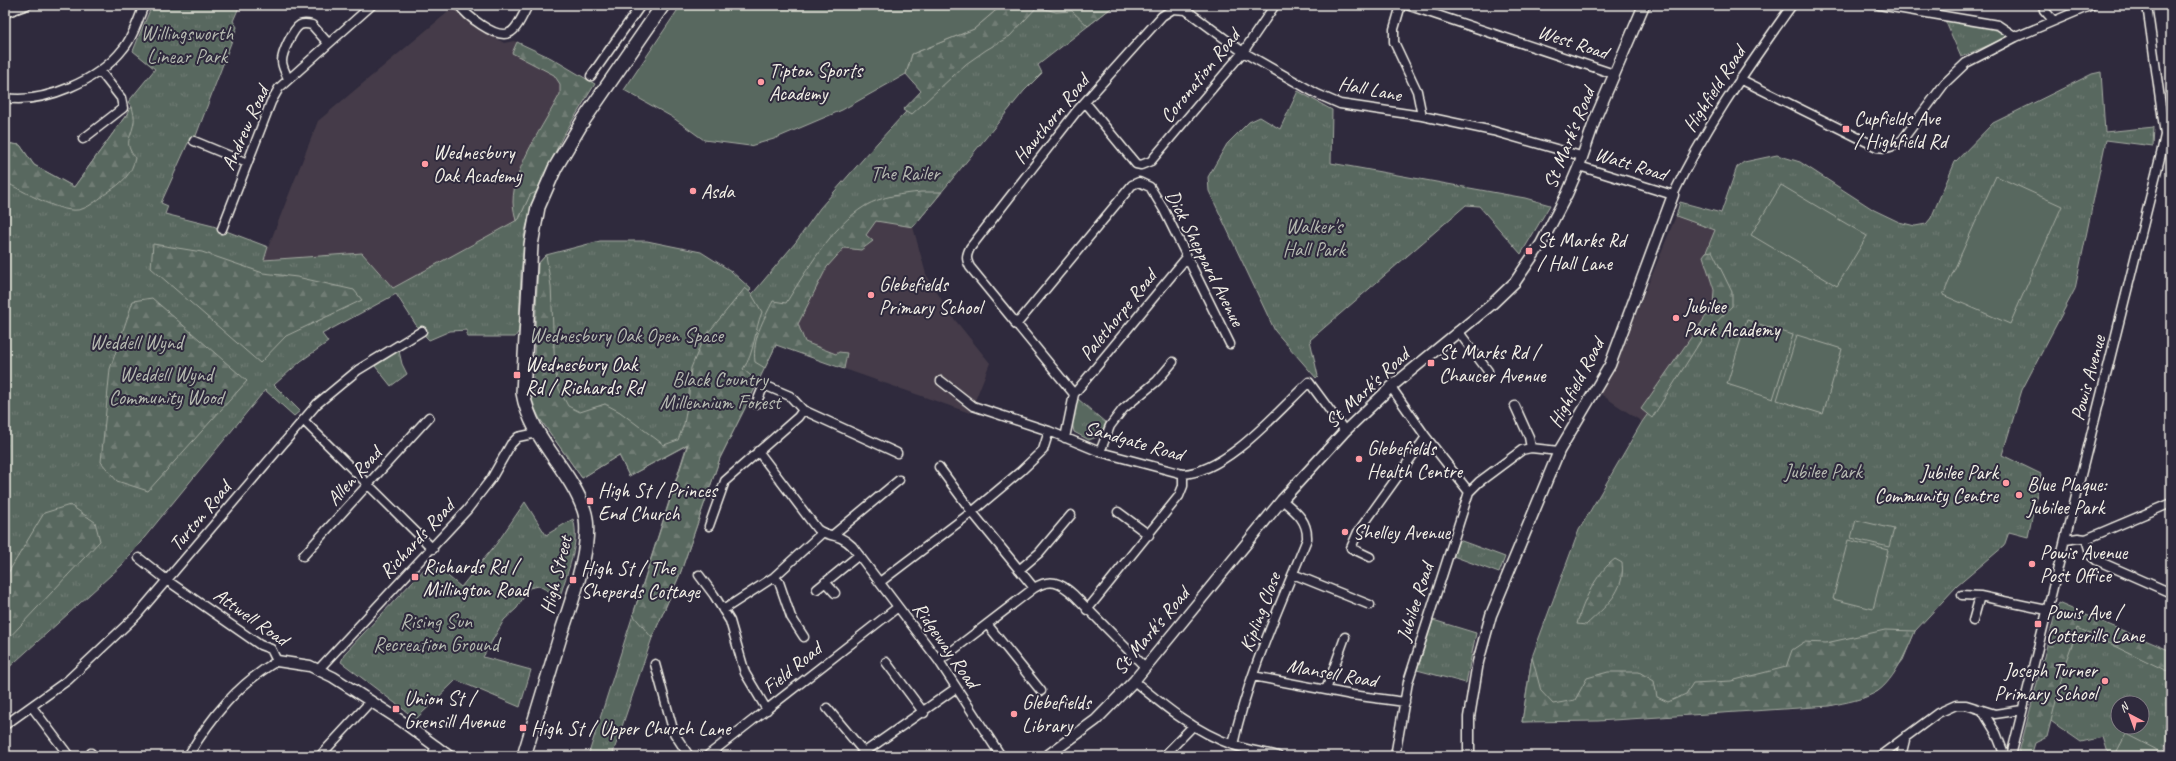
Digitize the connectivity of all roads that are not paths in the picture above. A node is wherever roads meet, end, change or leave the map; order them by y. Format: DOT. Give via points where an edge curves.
graph roads {
  1 [pos="27,5"];
  2 [pos="144,5"];
  3 [pos="372,5"];
  4 [pos="459,5"];
  5 [pos="528,5"];
  6 [pos="642,5"];
  7 [pos="663,5"];
  8 [pos="1275,5"];
  9 [pos="1401,5"];
  10 [pos="1407,5"];
  11 [pos="1644,5"];
  12 [pos="1792,5"];
  13 [pos="1879,5"];
  14 [pos="2043,5"];
  15 [pos="2092,5"];
  16 [pos="2146,5"];
  17 [pos="1173,9"];
  18 [pos="5,13"];
  19 [pos="2054,21"];
  20 [pos="2016,37"];
  21 [pos="328,43"];
  22 [pos="1243,52"];
  23 [pos="100,71"];
  24 [pos="1614,74"];
  25 [pos="591,76"];
  26 [pos="288,79"];
  27 [pos="1740,79"];
  28 [pos="5,98"];
  29 [pos="1085,102"];
  30 [pos="1422,116"];
  31 [pos="2168,134"];
  32 [pos="83,139"];
  33 [pos="194,141"];
  34 [pos="1581,156"];
  35 [pos="247,163"];
  36 [pos="1579,166"];
  37 [pos="1673,195"];
  38 [pos="222,229"];
  39 [pos="1187,257"];
  40 [pos="1016,325"];
  41 [pos="422,331"];
  42 [pos="1458,331"];
  43 [pos="1230,344"];
  44 [pos="1174,362"];
  45 [pos="1488,371"];
  46 [pos="941,382"];
  47 [pos="1391,386"];
  48 [pos="1074,394"];
  49 [pos="756,404"];
  50 [pos="1515,406"];
  51 [pos="803,410"];
  52 [pos="429,418"];
  53 [pos="303,420"];
  54 [pos="1345,430"];
  55 [pos="1049,432"];
  56 [pos="537,433"];
  57 [pos="1426,437"];
  58 [pos="1065,438"];
  59 [pos="1530,448"];
  60 [pos="758,452"];
  61 [pos="1100,452"];
  62 [pos="1559,452"];
  63 [pos="897,453"];
  64 [pos="939,468"];
  65 [pos="1183,474"];
  66 [pos="899,480"];
  67 [pos="369,485"];
  68 [pos="1469,492"];
  69 [pos="1282,500"];
  70 [pos="2171,503"];
  71 [pos="972,512"];
  72 [pos="1118,512"];
  73 [pos="1071,515"];
  74 [pos="709,526"];
  75 [pos="822,533"];
  76 [pos="834,534"];
  77 [pos="1149,535"];
  78 [pos="2086,539"];
  79 [pos="2066,540"];
  80 [pos="433,549"];
  81 [pos="859,555"];
  82 [pos="303,556"];
  83 [pos="1370,557"];
  84 [pos="138,558"];
  85 [pos="1019,570"];
  86 [pos="1293,574"];
  87 [pos="699,575"];
  88 [pos="774,577"];
  89 [pos="168,581"];
  90 [pos="825,582"];
  91 [pos="880,582"];
  92 [pos="1034,588"];
  93 [pos="817,589"];
  94 [pos="835,593"];
  95 [pos="2171,593"];
  96 [pos="1962,595"];
  97 [pos="1980,596"];
  98 [pos="1370,605"];
  99 [pos="898,607"];
  100 [pos="723,610"];
  101 [pos="1087,610"];
  102 [pos="2046,610"];
  103 [pos="1973,621"];
  104 [pos="987,624"];
  105 [pos="804,637"];
  106 [pos="1345,637"];
  107 [pos="277,661"];
  108 [pos="939,661"];
  109 [pos="886,662"];
  110 [pos="655,664"];
  111 [pos="1145,667"];
  112 [pos="318,670"];
  113 [pos="1253,676"];
  114 [pos="1134,681"];
  115 [pos="956,688"];
  116 [pos="1326,690"];
  117 [pos="1041,691"];
  118 [pos="370,702"];
  119 [pos="1405,702"];
  120 [pos="32,707"];
  121 [pos="827,708"];
  122 [pos="767,710"];
  123 [pos="1982,710"];
  124 [pos="2022,710"];
  125 [pos="924,712"];
  126 [pos="5,725"];
  127 [pos="1193,726"];
  128 [pos="1906,736"];
  129 [pos="1232,745"];
  130 [pos="437,746"];
  131 [pos="861,754"];
  132 [pos="69,756"];
  133 [pos="188,756"];
  134 [pos="320,756"];
  135 [pos="431,756"];
  136 [pos="449,756"];
  137 [pos="524,756"];
  138 [pos="689,756"];
  139 [pos="707,756"];
  140 [pos="1001,756"];
  141 [pos="1048,756"];
  142 [pos="1164,756"];
  143 [pos="1278,756"];
  144 [pos="1395,756"];
  145 [pos="1469,756"];
  146 [pos="1881,756"];
  147 [pos="1901,756"];
  148 [pos="2005,756"];
  149 [pos="2011,756"];
  1 -- 18 [label="street"];
  2 -- 23 [label="street" via="123,49"];
  3 -- 21 [label="street, Andrew Road"];
  4 -- 5 [label="street" via="469,17 484,27 504,34 515,28"];
  6 -- 25 [label="street"];
  7 -- 56 [label="main road, High Street" via="583,121 555,168 538,207 528,274 522,393 527,414"];
  8 -- 22 [label="street, Coronation Road"];
  9 -- 30 [label="street" via="1394,29 1394,42 1417,91"];
  10 -- 24 [label="street, West Road"];
  11 -- 24 [label="street, St Mark's Road"];
  12 -- 27 [label="street, Highfield Road"];
  13 -- 20 [label="street" via="1998,25"];
  14 -- 19 [label="street" via="2044,10"];
  15 -- 19 [label="street"];
  16 -- 31 [label="street, Powis Avenue"];
  17 -- 22 [label="street, Hall Lane" via="1186,10"];
  17 -- 29 [label="street, Hawthorn Road" via="1162,16"];
  19 -- 20 [label="street"];
  20 -- 27 [label="street" via="1954,72 1903,139 1886,149 1877,147"];
  21 -- 26 [label="street, Andrew Road"];
  21 -- 26 [label="street" via="312,25 298,26 292,32 282,60 282,67"];
  22 -- 29 [label="street, Coronation Road" via="1155,159 1146,164 1136,164"];
  22 -- 30 [label="street, Hall Lane" via="1333,102"];
  23 -- 28 [label="street" via="58,91 36,97"];
  23 -- 32 [label="street" via="120,98 123,108"];
  24 -- 34 [label="street, St Mark's Road"];
  26 -- 35 [label="street, Andrew Road" via="271,102"];
  27 -- 37 [label="street, Highfield Road" via="1688,162"];
  29 -- 40 [label="street, Hawthorn Road" via="970,248 966,259"];
  30 -- 34 [label="street, Hall Lane" via="1493,131"];
  31 -- 79 [label="street, Powis Avenue"];
  33 -- 35 [label="street"];
  34 -- 36 [label="street, St Mark's Road"];
  35 -- 38 [label="street, Andrew Road"];
  36 -- 37 [label="street, Watt Road"];
  36 -- 42 [label="street, St Mark's Road" via="1541,244 1515,282"];
  37 -- 62 [label="street, Highfield Road" via="1610,365"];
  39 -- 40 [label="street, Dick Sheppard Avenue" via="1150,187 1139,182 1132,185"];
  39 -- 43 [label="street, Dick Sheppard Avenue"];
  39 -- 48 [label="street, Palethorpe Road"];
  40 -- 48 [label="street"];
  41 -- 53 [label="street, Turton Road" via="358,370 317,404"];
  42 -- 45 [label="street"];
  42 -- 47 [label="street, St Mark's Road"];
  44 -- 61 [label="street" via="1157,381 1123,409 1110,426"];
  46 -- 55 [label="street, Sandgate Road" via="973,406"];
  47 -- 54 [label="street, St Mark's Road"];
  47 -- 57 [label="street"];
  48 -- 58 [label="street"];
  49 -- 51 [label="street" via="764,384 790,396"];
  50 -- 59 [label="street" via="1529,437"];
  51 -- 60 [label="street"];
  51 -- 63 [label="street"];
  52 -- 67 [label="street, Allen Road"];
  53 -- 67 [label="street"];
  53 -- 89 [label="street, Turton Road"];
  54 -- 65 [label="street, Sandgate Road" via="1309,382 1225,460 1196,474"];
  54 -- 69 [label="street, St Mark's Road"];
  55 -- 58 [label="street, Sandgate Road"];
  55 -- 71 [label="street" via="1043,450"];
  56 -- 80 [label="street, Richards Road" via="518,437 480,494"];
  56 -- 137 [label="main road, High Street" via="575,491 585,512 588,530 576,586"];
  57 -- 68 [label="street"];
  57 -- 83 [label="street" via="1366,522 1351,548"];
  58 -- 61 [label="street, Sandgate Road"];
  59 -- 62 [label="street"];
  59 -- 68 [label="street, Jubilee Road" via="1522,450"];
  60 -- 74 [label="street" via="725,481"];
  60 -- 75 [label="street"];
  61 -- 65 [label="street, Sandgate Road"];
  62 -- 145 [label="street, Highfield Road" via="1491,615 1478,662 1469,717"];
  64 -- 71 [label="street"];
  65 -- 77 [label="street" via="1183,486 1179,496"];
  66 -- 76 [label="street"];
  67 -- 80 [label="street"];
  67 -- 82 [label="street, Allen Road"];
  68 -- 119 [label="street, Jubilee Road" via="1408,682"];
  69 -- 86 [label="street, Kipling Close" via="1303,519 1307,533"];
  69 -- 111 [label="street, St Mark's Road"];
  70 -- 78 [label="street"];
  71 -- 85 [label="street"];
  71 -- 91 [label="street"];
  72 -- 77 [label="street"];
  73 -- 85 [label="street" via="1039,553"];
  75 -- 76 [label="street, Ridgeway Road"];
  75 -- 88 [label="street"];
  76 -- 81 [label="street, Ridgeway Road" via="845,538"];
  77 -- 101 [label="street"];
  78 -- 79 [label="street"];
  78 -- 95 [label="street" via="2091,556 2096,560"];
  79 -- 102 [label="street, Powis Avenue"];
  80 -- 112 [label="street, Richards Road"];
  81 -- 90 [label="street"];
  81 -- 91 [label="street, Ridgeway Road"];
  84 -- 89 [label="street, Attwell Road"];
  85 -- 92 [label="street"];
  86 -- 98 [label="street"];
  86 -- 113 [label="street, Kipling Close"];
  87 -- 100 [label="street"];
  88 -- 100 [label="street"];
  88 -- 105 [label="street" via="779,582 791,617"];
  89 -- 107 [label="street, Attwell Road" via="271,650"];
  89 -- 120 [label="street, Turton Road" via="68,680"];
  90 -- 93 [label="street"];
  90 -- 94 [label="street"];
  91 -- 99 [label="street, Ridgeway Road"];
  92 -- 101 [label="street" via="1044,582 1064,586"];
  92 -- 104 [label="street"];
  96 -- 97 [label="street"];
  97 -- 102 [label="street"];
  97 -- 103 [label="street"];
  99 -- 108 [label="street, Ridgeway Road"];
  99 -- 122 [label="street, Field Road"];
  100 -- 122 [label="street" via="730,621 745,673"];
  101 -- 111 [label="street"];
  102 -- 124 [label="street, Powis Avenue"];
  104 -- 108 [label="street"];
  104 -- 117 [label="street"];
  106 -- 116 [label="street"];
  107 -- 112 [label="street, Attwell Road" via="310,666"];
  107 -- 133 [label="street" via="260,671 227,699 201,733"];
  108 -- 115 [label="street, Ridgeway Road"];
  109 -- 125 [label="street"];
  110 -- 138 [label="street" via="674,733"];
  111 -- 114 [label="street, St Mark's Road"];
  112 -- 118 [label="street, Attwell Road" via="358,692"];
  113 -- 116 [label="street, Mansell Road"];
  113 -- 129 [label="street, Kipling Close"];
  114 -- 127 [label="street"];
  114 -- 141 [label="street, St Mark's Road" via="1096,720"];
  115 -- 125 [label="street"];
  115 -- 140 [label="street, Ridgeway Road"];
  116 -- 119 [label="street, Mansell Road"];
  118 -- 130 [label="street, Attwell Road"];
  118 -- 134 [label="street"];
  119 -- 144 [label="street, Jubilee Road"];
  120 -- 126 [label="street, Turton Road"];
  120 -- 132 [label="street"];
  121 -- 131 [label="street"];
  122 -- 139 [label="street, Field Road"];
  123 -- 124 [label="street" via="1995,714"];
  123 -- 128 [label="street" via="1956,705 1938,713"];
  123 -- 148 [label="street" via="1996,733"];
  124 -- 149 [label="street, Powis Avenue"];
  125 -- 131 [label="street"];
  127 -- 129 [label="street"];
  127 -- 142 [label="street"];
  128 -- 146 [label="street"];
  128 -- 147 [label="street"];
  129 -- 143 [label="street"];
  130 -- 135 [label="street"];
  130 -- 136 [label="street, Attwell Road"];
}
